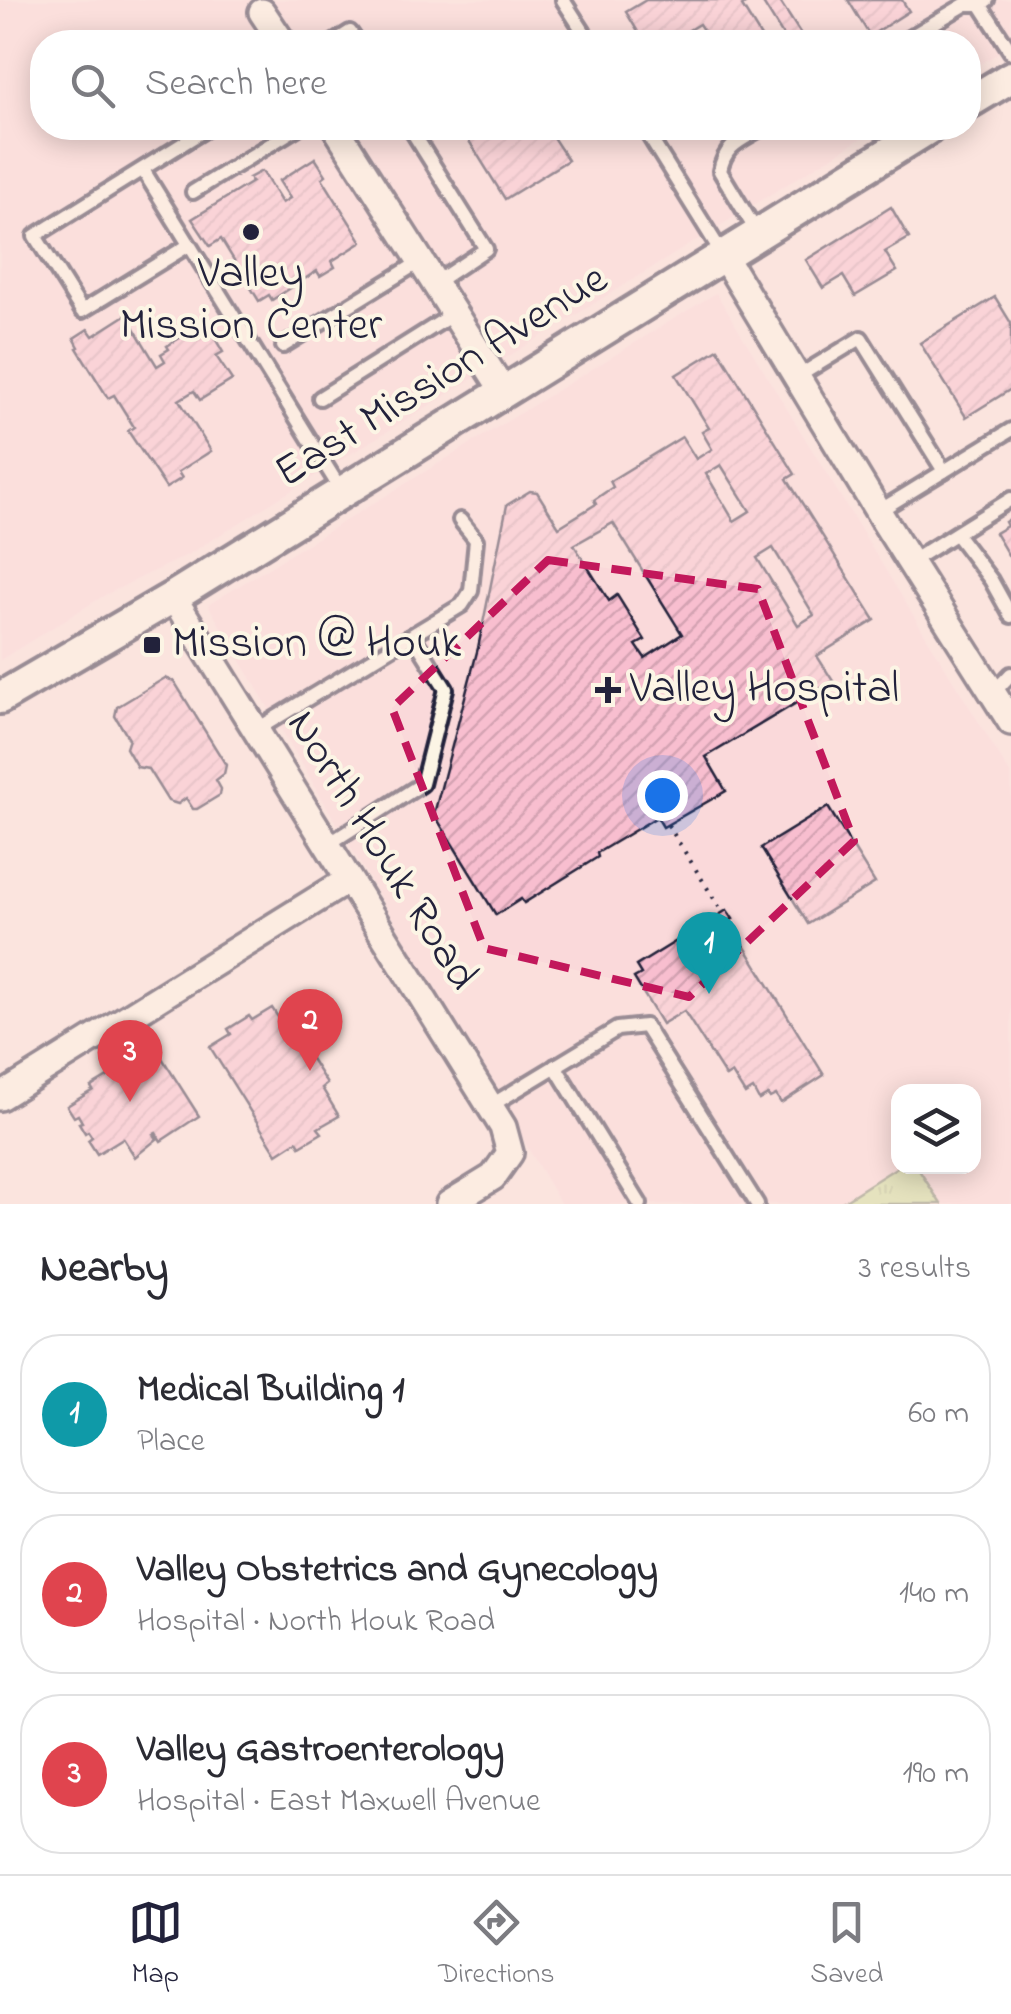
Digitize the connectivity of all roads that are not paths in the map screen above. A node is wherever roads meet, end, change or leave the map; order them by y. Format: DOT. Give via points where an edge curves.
graph roads {
  1 [pos="563,0"];
  2 [pos="983,2"];
  3 [pos="263,6"];
  4 [pos="276,30"];
  5 [pos="582,30"];
  6 [pos="922,30"];
  7 [pos="1011,52"];
  8 [pos="1011,77"];
  9 [pos="981,95"];
  10 [pos="189,140"];
  11 [pos="277,140"];
  12 [pos="344,140"];
  13 [pos="418,140"];
  14 [pos="651,140"];
  15 [pos="742,140"];
  16 [pos="910,140"];
  17 [pos="142,170"];
  18 [pos="192,192"];
  19 [pos="758,234"];
  20 [pos="189,244"];
  21 [pos="723,255"];
  22 [pos="428,272"];
  23 [pos="455,313"];
  24 [pos="283,346"];
  25 [pos="797,377"];
  26 [pos="504,392"];
  27 [pos="320,398"];
  28 [pos="1011,430"];
  29 [pos="944,471"];
  30 [pos="342,492"];
  31 [pos="1011,499"];
  32 [pos="878,511"];
  33 [pos="460,520"];
  34 [pos="956,534"];
  35 [pos="910,562"];
  36 [pos="173,597"];
  37 [pos="1011,616"];
  38 [pos="413,636"];
  39 [pos="1011,674"];
  40 [pos="993,693"];
  41 [pos="0,698"];
  42 [pos="1011,722"];
  43 [pos="256,730"];
  44 [pos="327,845"];
  45 [pos="348,880"];
  46 [pos="555,1066"];
  47 [pos="0,1097"];
  48 [pos="490,1106"];
  49 [pos="448,1204"];
  50 [pos="640,1204"];
  51 [pos="757,1204"];
  1 -- 5 [label="lane"];
  2 -- 6 [label="lane" via="966,4"];
  2 -- 7 [label="lane"];
  3 -- 4 [label="street"];
  8 -- 9 [label="street"];
  10 -- 17 [label="lane"];
  11 -- 18 [label="lane"];
  12 -- 22 [label="street"];
  13 -- 22 [label="lane" via="486,249"];
  14 -- 21 [label="lane"];
  15 -- 19 [label="lane" via="729,148 720,172"];
  16 -- 19 [label="street, East Mission Avenue"];
  17 -- 20 [label="lane"];
  17 -- 20 [label="lane" via="35,236 82,310"];
  19 -- 21 [label="street, East Mission Avenue"];
  20 -- 30 [label="lane"];
  21 -- 25 [label="street"];
  21 -- 26 [label="street, East Mission Avenue"];
  22 -- 23 [label="street"];
  22 -- 24 [label="lane"];
  23 -- 26 [label="street"];
  23 -- 27 [label="lane"];
  25 -- 29 [label="lane" via="862,338"];
  25 -- 32 [label="street"];
  26 -- 30 [label="street, East Mission Avenue"];
  28 -- 29 [label="lane"];
  29 -- 32 [label="lane"];
  30 -- 36 [label="street, East Mission Avenue"];
  31 -- 34 [label="lane"];
  32 -- 35 [label="street"];
  33 -- 38 [label="lane" via="476,540 471,591 462,605"];
  34 -- 35 [label="lane"];
  34 -- 37 [label="lane"];
  35 -- 40 [label="street"];
  36 -- 41 [label="street, East Mission Avenue"];
  36 -- 43 [label="street, North Houk Road"];
  38 -- 43 [label="lane"];
  38 -- 44 [label="lane" via="446,688 422,784"];
  39 -- 40 [label="lane"];
  40 -- 42 [label="street"];
  43 -- 44 [label="street, North Houk Road"];
  44 -- 45 [label="street, North Houk Road"];
  45 -- 47 [label="street"];
  45 -- 48 [label="street, North Houk Road"];
  46 -- 48 [label="lane"];
  46 -- 50 [label="lane"];
  46 -- 51 [label="lane" via="617,1030 645,1026"];
  48 -- 49 [label="street, North Houk Road" via="510,1153 493,1177"];
}
